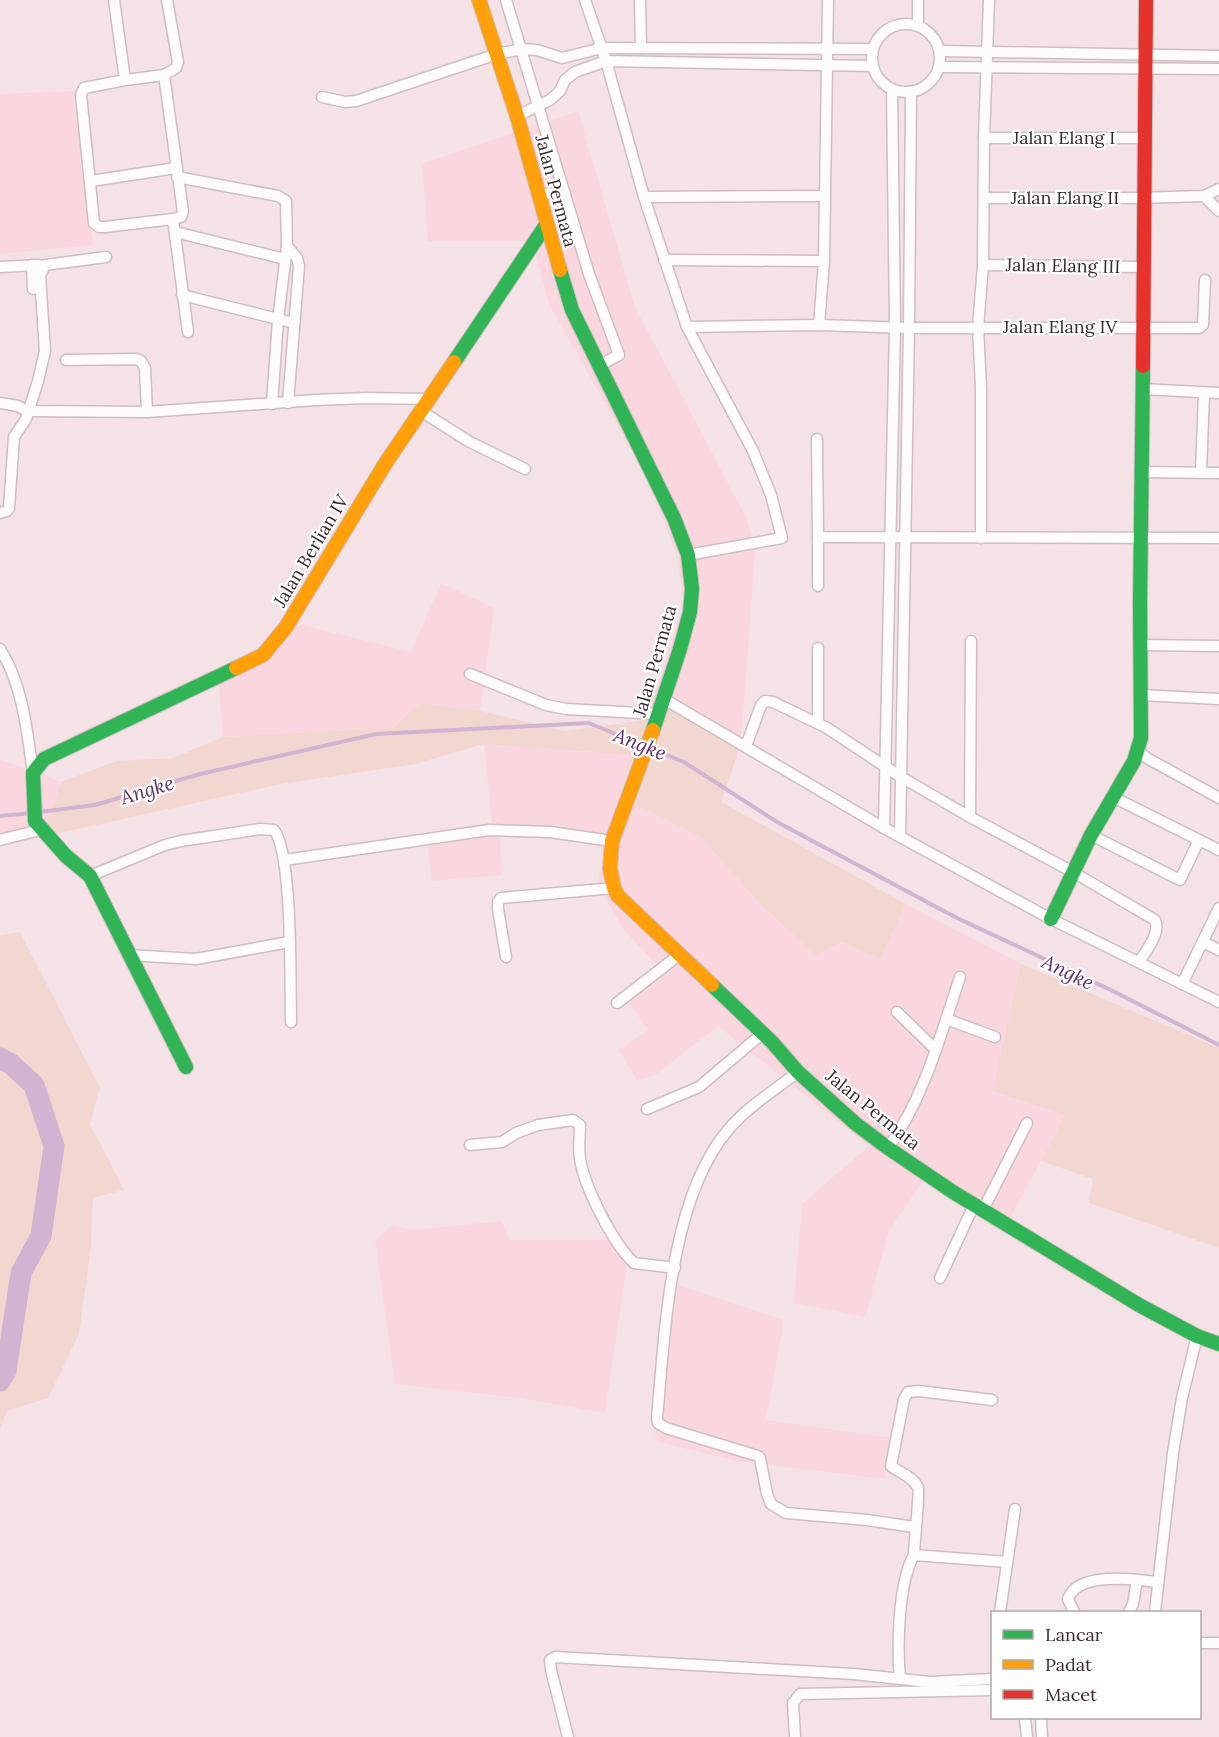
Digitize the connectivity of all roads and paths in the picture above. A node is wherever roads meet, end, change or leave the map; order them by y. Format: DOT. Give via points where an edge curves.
graph roads {
  1 [pos="114,0"];
  2 [pos="167,0"];
  3 [pos="479,0"];
  4 [pos="506,0"];
  5 [pos="585,0"];
  6 [pos="640,0"];
  7 [pos="828,0"];
  8 [pos="918,0"];
  9 [pos="989,0"];
  10 [pos="1146,0"];
  11 [pos="918,26"];
  12 [pos="602,48"];
  13 [pos="641,48"];
  14 [pos="522,49"];
  15 [pos="873,49"];
  16 [pos="827,50"];
  17 [pos="940,51"];
  18 [pos="986,53"];
  19 [pos="497,54"];
  20 [pos="1219,56"];
  21 [pos="606,61"];
  22 [pos="1144,61"];
  23 [pos="827,64"];
  24 [pos="873,66"];
  25 [pos="940,67"];
  26 [pos="986,67"];
  27 [pos="1219,69"];
  28 [pos="164,75"];
  29 [pos="125,80"];
  30 [pos="892,89"];
  31 [pos="911,92"];
  32 [pos="322,97"];
  33 [pos="538,105"];
  34 [pos="516,116"];
  35 [pos="984,138"];
  36 [pos="1144,138"];
  37 [pos="177,173"];
  38 [pos="91,181"];
  39 [pos="1219,189"];
  40 [pos="565,193"];
  41 [pos="537,194"];
  42 [pos="824,196"];
  43 [pos="1204,196"];
  44 [pos="644,197"];
  45 [pos="984,198"];
  46 [pos="1145,198"];
  47 [pos="1219,211"];
  48 [pos="173,219"];
  49 [pos="546,225"];
  50 [pos="175,232"];
  51 [pos="287,246"];
  52 [pos="106,257"];
  53 [pos="285,259"];
  54 [pos="664,260"];
  55 [pos="824,261"];
  56 [pos="983,265"];
  57 [pos="0,267"];
  58 [pos="1143,267"];
  59 [pos="1205,280"];
  60 [pos="182,295"];
  61 [pos="278,320"];
  62 [pos="294,323"];
  63 [pos="819,325"];
  64 [pos="895,326"];
  65 [pos="687,327"];
  66 [pos="978,327"];
  67 [pos="1142,327"];
  68 [pos="909,328"];
  69 [pos="188,332"];
  70 [pos="38,346"];
  71 [pos="66,360"];
  72 [pos="597,366"];
  73 [pos="1142,389"];
  74 [pos="1204,393"];
  75 [pos="1219,393"];
  76 [pos="430,399"];
  77 [pos="0,403"];
  78 [pos="288,403"];
  79 [pos="272,404"];
  80 [pos="27,411"];
  81 [pos="422,411"];
  82 [pos="147,412"];
  83 [pos="817,439"];
  84 [pos="525,469"];
  85 [pos="1142,472"];
  86 [pos="1201,472"];
  87 [pos="1219,473"];
  88 [pos="0,513"];
  89 [pos="818,537"];
  90 [pos="891,537"];
  91 [pos="905,537"];
  92 [pos="1141,537"];
  93 [pos="981,538"];
  94 [pos="1219,538"];
  95 [pos="688,555"];
  96 [pos="818,586"];
  97 [pos="971,641"];
  98 [pos="1140,645"];
  99 [pos="1219,646"];
  100 [pos="818,648"];
  101 [pos="0,649"];
  102 [pos="470,674"];
  103 [pos="1140,695"];
  104 [pos="664,699"];
  105 [pos="1219,699"];
  106 [pos="657,720"];
  107 [pos="818,723"];
  108 [pos="746,746"];
  109 [pos="1138,751"];
  110 [pos="886,767"];
  111 [pos="33,773"];
  112 [pos="901,777"];
  113 [pos="1113,797"];
  114 [pos="1219,798"];
  115 [pos="970,817"];
  116 [pos="40,825"];
  117 [pos="884,828"];
  118 [pos="1091,835"];
  119 [pos="900,836"];
  120 [pos="0,840"];
  121 [pos="1198,840"];
  122 [pos="612,841"];
  123 [pos="1219,850"];
  124 [pos="285,860"];
  125 [pos="1073,872"];
  126 [pos="90,876"];
  127 [pos="614,888"];
  128 [pos="1219,908"];
  129 [pos="1051,919"];
  130 [pos="289,942"];
  131 [pos="1203,942"];
  132 [pos="1219,950"];
  133 [pos="128,955"];
  134 [pos="679,955"];
  135 [pos="506,957"];
  136 [pos="1139,962"];
  137 [pos="960,976"];
  138 [pos="1182,984"];
  139 [pos="1219,1002"];
  140 [pos="617,1003"];
  141 [pos="897,1012"];
  142 [pos="946,1019"];
  143 [pos="291,1022"];
  144 [pos="763,1033"];
  145 [pos="995,1037"];
  146 [pos="935,1049"];
  147 [pos="186,1067"];
  148 [pos="798,1072"];
  149 [pos="647,1109"];
  150 [pos="1027,1123"];
  151 [pos="470,1146"];
  152 [pos="888,1148"];
  153 [pos="979,1208"];
  154 [pos="675,1268"];
  155 [pos="940,1278"];
  156 [pos="1197,1336"];
  157 [pos="1219,1344"];
  158 [pos="992,1400"];
  159 [pos="1015,1509"];
  160 [pos="915,1527"];
  161 [pos="914,1555"];
  162 [pos="1006,1562"];
  163 [pos="1137,1580"];
  164 [pos="1157,1582"];
  165 [pos="1000,1611"];
  166 [pos="1074,1611"];
  167 [pos="1130,1611"];
  168 [pos="1155,1611"];
  169 [pos="1201,1643"];
  170 [pos="1219,1643"];
  171 [pos="900,1679"];
  172 [pos="991,1680"];
  173 [pos="991,1680"];
  174 [pos="1024,1719"];
  175 [pos="1041,1719"];
  176 [pos="568,1737"];
  177 [pos="795,1737"];
  178 [pos="1027,1737"];
  179 [pos="1041,1737"];
  1 -- 29 [label="street"];
  2 -- 28 [label="street" via="178,62 176,68"];
  3 -- 19 [label="street, Jalan Permata"];
  4 -- 14 [label="street"];
  5 -- 12 [label="street"];
  6 -- 13 [label="street"];
  7 -- 16 [label="street"];
  8 -- 11 [label="street"];
  9 -- 18 [label="street"];
  10 -- 22 [label="street"];
  11 -- 15 [label="street" via="894,26 880,35"];
  11 -- 17 [label="street" via="932,35"];
  12 -- 13 [label="street"];
  12 -- 14 [label="street" via="562,57"];
  12 -- 21 [label="street"];
  13 -- 16 [label="street"];
  14 -- 19 [label="street"];
  14 -- 33 [label="street"];
  15 -- 16 [label="street"];
  15 -- 24 [label="street"];
  16 -- 23 [label="street"];
  17 -- 18 [label="street"];
  17 -- 25 [label="street"];
  18 -- 22 [label="street"];
  18 -- 26 [label="street"];
  19 -- 32 [label="street" via="356,101"];
  19 -- 34 [label="street, Jalan Permata"];
  20 -- 22 [label="street"];
  21 -- 23 [label="street"];
  21 -- 33 [label="street" via="569,76 560,92"];
  21 -- 44 [label="street"];
  22 -- 26 [label="street"];
  22 -- 27 [label="street"];
  22 -- 36 [label="street"];
  23 -- 24 [label="street"];
  23 -- 42 [label="street"];
  24 -- 30 [label="street" via="880,80"];
  25 -- 26 [label="street"];
  25 -- 31 [label="street" via="932,81"];
  26 -- 35 [label="street"];
  28 -- 29 [label="street"];
  28 -- 37 [label="street"];
  29 -- 38 [label="street" via="82,91"];
  30 -- 31 [label="street"];
  30 -- 64 [label="street"];
  31 -- 68 [label="street"];
  33 -- 34 [label="street"];
  33 -- 40 [label="street"];
  34 -- 41 [label="street, Jalan Permata"];
  35 -- 36 [label="street, Jalan Elang I"];
  35 -- 45 [label="street"];
  36 -- 46 [label="street"];
  37 -- 38 [label="street"];
  37 -- 48 [label="street" via="183,212"];
  37 -- 51 [label="street" via="284,198 288,205"];
  38 -- 48 [label="street" via="94,223 99,227"];
  39 -- 43 [label="street"];
  40 -- 41 [label="street"];
  40 -- 72 [label="street" via="618,355"];
  41 -- 49 [label="street, Jalan Permata"];
  42 -- 44 [label="street"];
  42 -- 55 [label="street"];
  43 -- 46 [label="street, Jalan Elang II"];
  43 -- 47 [label="street"];
  44 -- 54 [label="street"];
  45 -- 46 [label="street, Jalan Elang II"];
  45 -- 56 [label="street"];
  46 -- 58 [label="street"];
  48 -- 50 [label="street"];
  49 -- 72 [label="street, Jalan Permata" via="564,289"];
  49 -- 76 [label="street, Jalan Berlian IV"];
  50 -- 53 [label="street"];
  50 -- 60 [label="street"];
  51 -- 53 [label="street"];
  51 -- 62 [label="street" via="298,266"];
  52 -- 80 [label="street" via="45,265 41,270 45,351"];
  53 -- 61 [label="street"];
  54 -- 55 [label="street"];
  54 -- 65 [label="street"];
  55 -- 63 [label="street"];
  56 -- 58 [label="street, Jalan Elang III"];
  56 -- 66 [label="street"];
  57 -- 70 [label="street" via="35,265"];
  58 -- 67 [label="street"];
  59 -- 67 [label="street, Jalan Elang IV" via="1202,327"];
  60 -- 61 [label="street"];
  60 -- 69 [label="street"];
  61 -- 62 [label="street"];
  61 -- 79 [label="street"];
  62 -- 78 [label="street"];
  63 -- 64 [label="street, Jalan Elang IV"];
  63 -- 65 [label="street, Jalan Elang IV"];
  64 -- 68 [label="street, Jalan Elang IV"];
  64 -- 90 [label="street"];
  65 -- 95 [label="street" via="753,451 771,495 782,538"];
  66 -- 67 [label="street, Jalan Elang IV"];
  66 -- 68 [label="street, Jalan Elang IV"];
  66 -- 93 [label="street"];
  67 -- 73 [label="street"];
  68 -- 91 [label="street"];
  71 -- 82 [label="street" via="141,361 145,368"];
  72 -- 95 [label="street, Jalan Permata" via="674,518"];
  73 -- 74 [label="street"];
  73 -- 85 [label="street"];
  74 -- 75 [label="street"];
  74 -- 86 [label="street"];
  76 -- 78 [label="street"];
  76 -- 81 [label="street, Jalan Berlian IV"];
  77 -- 80 [label="street"];
  78 -- 79 [label="street"];
  79 -- 82 [label="street"];
  80 -- 82 [label="street"];
  80 -- 88 [label="street" via="15,437 9,508"];
  81 -- 84 [label="street" via="468,441"];
  81 -- 111 [label="street, Jalan Berlian IV" via="384,464 286,627 263,655 44,759"];
  83 -- 89 [label="street"];
  85 -- 86 [label="street"];
  85 -- 92 [label="street"];
  86 -- 87 [label="street"];
  89 -- 90 [label="street"];
  89 -- 96 [label="street"];
  90 -- 91 [label="street"];
  90 -- 110 [label="street"];
  91 -- 93 [label="street"];
  91 -- 112 [label="street"];
  92 -- 93 [label="street"];
  92 -- 94 [label="street"];
  92 -- 98 [label="street"];
  95 -- 104 [label="street, Jalan Permata" via="690,612"];
  97 -- 115 [label="street"];
  98 -- 99 [label="street"];
  98 -- 103 [label="street"];
  100 -- 107 [label="street"];
  101 -- 111 [label="street" via="20,699"];
  102 -- 106 [label="street" via="546,705"];
  103 -- 105 [label="street"];
  103 -- 109 [label="street"];
  104 -- 106 [label="street, Jalan Permata"];
  104 -- 108 [label="street"];
  106 -- 122 [label="street, Jalan Permata"];
  107 -- 108 [label="street" via="765,701"];
  107 -- 110 [label="street"];
  108 -- 117 [label="street"];
  109 -- 113 [label="street"];
  109 -- 114 [label="street"];
  110 -- 112 [label="street"];
  110 -- 117 [label="street"];
  111 -- 116 [label="street"];
  112 -- 115 [label="street"];
  112 -- 119 [label="street"];
  113 -- 118 [label="street"];
  113 -- 121 [label="street"];
  115 -- 125 [label="street"];
  116 -- 120 [label="street"];
  116 -- 126 [label="street" via="66,856"];
  117 -- 119 [label="street"];
  118 -- 121 [label="street" via="1180,880"];
  118 -- 125 [label="street"];
  119 -- 129 [label="street"];
  121 -- 123 [label="street"];
  122 -- 124 [label="street" via="550,832 489,830"];
  122 -- 127 [label="street, Jalan Permata" via="610,869"];
  124 -- 126 [label="street" via="277,834 260,829 165,845"];
  124 -- 130 [label="street"];
  125 -- 129 [label="street"];
  125 -- 136 [label="street" via="1155,920 1156,932"];
  126 -- 133 [label="street"];
  127 -- 134 [label="street, Jalan Permata" via="623,902"];
  127 -- 135 [label="street" via="501,898 498,909"];
  128 -- 131 [label="street"];
  129 -- 136 [label="street"];
  130 -- 133 [label="street" via="196,958"];
  130 -- 143 [label="street"];
  131 -- 132 [label="street"];
  131 -- 138 [label="street"];
  133 -- 147 [label="street"];
  134 -- 140 [label="street"];
  134 -- 144 [label="street, Jalan Permata"];
  136 -- 138 [label="street"];
  137 -- 142 [label="street"];
  138 -- 139 [label="street"];
  141 -- 146 [label="street"];
  142 -- 145 [label="street"];
  142 -- 146 [label="street"];
  144 -- 148 [label="street, Jalan Permata"];
  144 -- 149 [label="street" via="699,1087"];
  146 -- 152 [label="street" via="921,1087"];
  148 -- 152 [label="street, Jalan Permata"];
  148 -- 154 [label="street" via="729,1129 715,1148 688,1208"];
  150 -- 153 [label="street"];
  151 -- 154 [label="street" via="502,1142 538,1125 578,1122 580,1158 608,1227 634,1263"];
  152 -- 153 [label="street, Jalan Permata"];
  153 -- 155 [label="street"];
  153 -- 156 [label="street, Jalan Permata"];
  154 -- 160 [label="street" via="658,1406 661,1426 758,1456 771,1504 786,1513"];
  156 -- 157 [label="street, Jalan Permata"];
  156 -- 164 [label="street" via="1182,1398"];
  158 -- 160 [label="street" via="919,1390 908,1392 891,1466 912,1479 919,1491"];
  159 -- 162 [label="street"];
  160 -- 161 [label="street"];
  161 -- 162 [label="street"];
  161 -- 171 [label="street" via="903,1586"];
  162 -- 165 [label="street"];
  163 -- 164 [label="street"];
  163 -- 166 [label="street" via="1083,1583 1072,1590 1068,1599"];
  163 -- 167 [label="street"];
  164 -- 168 [label="street"];
  169 -- 170 [label="street"];
  171 -- 172 [label="street"];
  171 -- 176 [label="street" via="555,1657 550,1660 551,1670"];
  173 -- 177 [label="street" via="800,1694 794,1703"];
  174 -- 178 [label="street"];
  175 -- 179 [label="street"];
}
